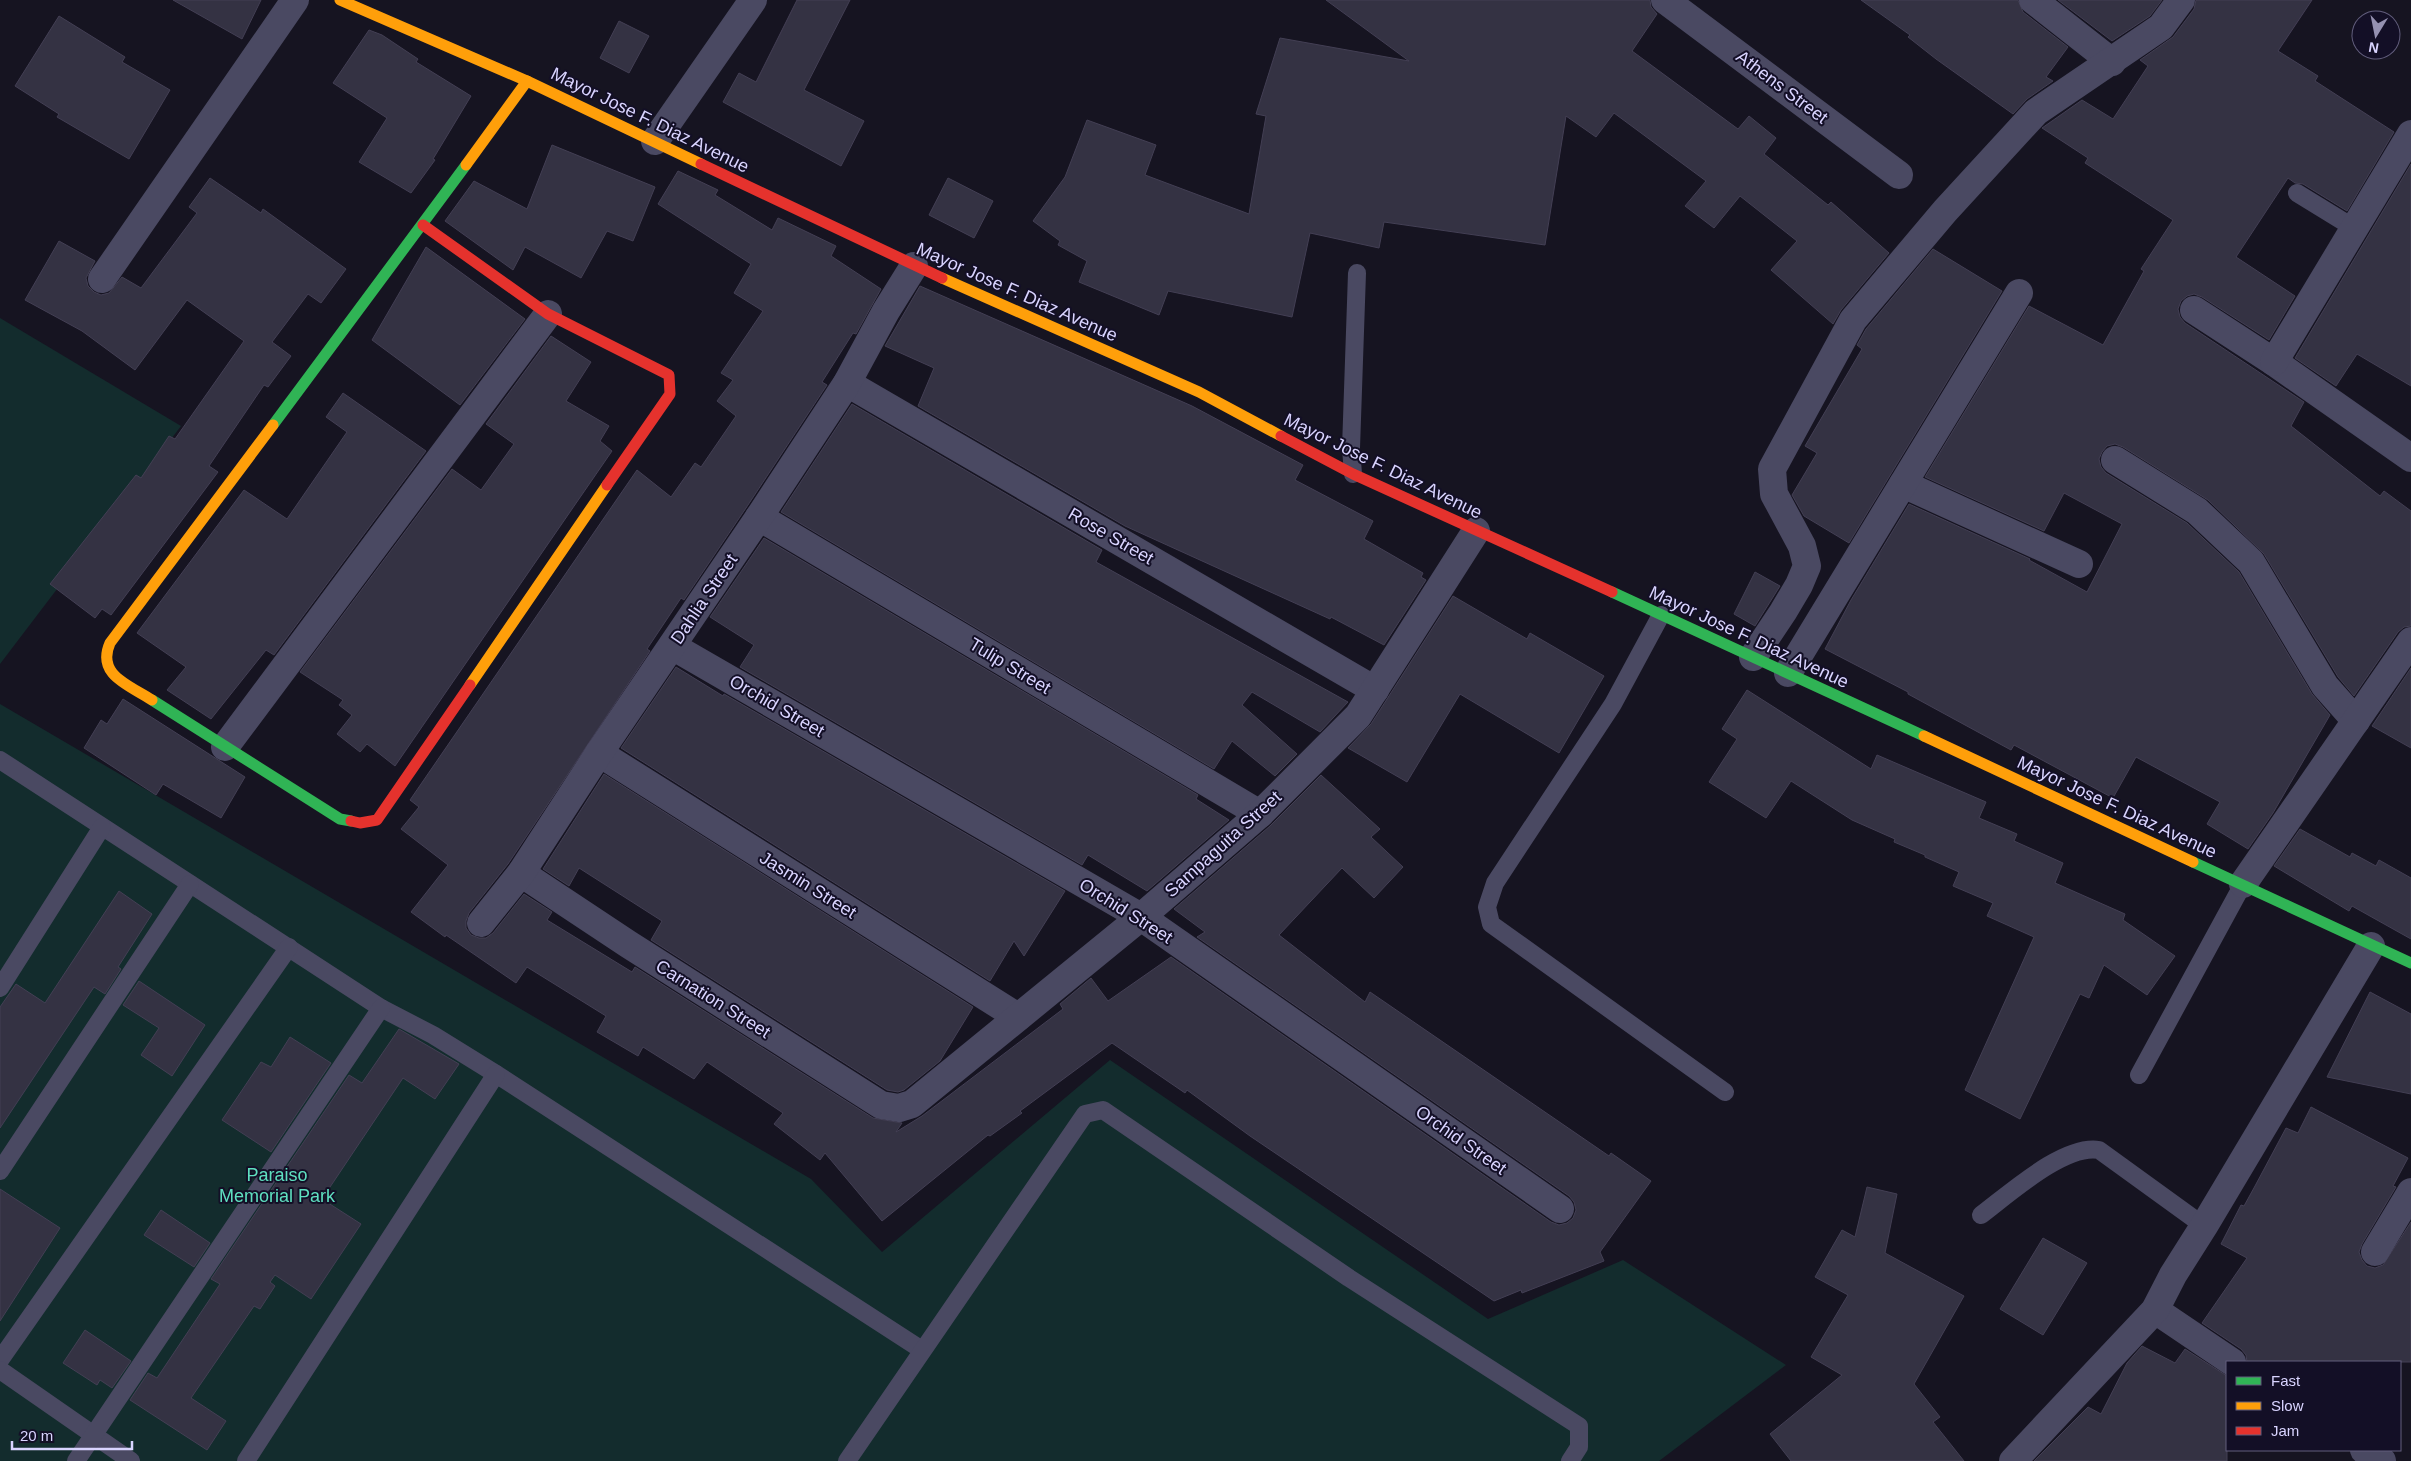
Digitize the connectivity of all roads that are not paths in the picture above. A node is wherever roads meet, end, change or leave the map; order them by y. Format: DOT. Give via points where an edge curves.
graph roads {
  1 [pos="295,0"];
  2 [pos="340,0"];
  3 [pos="753,0"];
  4 [pos="1665,0"];
  5 [pos="2033,0"];
  6 [pos="2181,0"];
  7 [pos="2112,62"];
  8 [pos="527,81"];
  9 [pos="2411,134"];
  10 [pos="655,141"];
  11 [pos="1898,175"];
  12 [pos="2297,193"];
  13 [pos="423,225"];
  14 [pos="2354,228"];
  15 [pos="914,266"];
  16 [pos="1357,273"];
  17 [pos="102,279"];
  18 [pos="2019,293"];
  19 [pos="2194,310"];
  20 [pos="548,314"];
  21 [pos="2274,362"];
  22 [pos="847,383"];
  23 [pos="2411,458"];
  24 [pos="2115,460"];
  25 [pos="1353,474"];
  26 [pos="1903,484"];
  27 [pos="759,517"];
  28 [pos="1476,531"];
  29 [pos="2079,564"];
  30 [pos="1661,615"];
  31 [pos="2411,641"];
  32 [pos="672,646"];
  33 [pos="1753,657"];
  34 [pos="1788,673"];
  35 [pos="1375,690"];
  36 [pos="2356,720"];
  37 [pos="226,747"];
  38 [pos="599,753"];
  39 [pos="0,760"];
  40 [pos="1260,814"];
  41 [pos="102,827"];
  42 [pos="521,873"];
  43 [pos="190,884"];
  44 [pos="2243,884"];
  45 [pos="1140,918"];
  46 [pos="481,923"];
  47 [pos="2371,946"];
  48 [pos="289,947"];
  49 [pos="2411,963"];
  50 [pos="0,988"];
  51 [pos="381,1008"];
  52 [pos="1018,1017"];
  53 [pos="496,1074"];
  54 [pos="2140,1076"];
  55 [pos="1725,1092"];
  56 [pos="912,1104"];
  57 [pos="0,1171"];
  58 [pos="2411,1192"];
  59 [pos="1560,1209"];
  60 [pos="1981,1215"];
  61 [pos="2204,1226"];
  62 [pos="2375,1252"];
  63 [pos="2155,1310"];
  64 [pos="922,1350"];
  65 [pos="0,1360"];
  66 [pos="2231,1361"];
  67 [pos="0,1370"];
  68 [pos="93,1435"];
  69 [pos="2366,1451"];
  70 [pos="76,1461"];
  71 [pos="131,1461"];
  72 [pos="246,1461"];
  73 [pos="847,1461"];
  74 [pos="1570,1461"];
  75 [pos="2013,1461"];
  76 [pos="2382,1461"];
  1 -- 17 [label="street"];
  2 -- 8 [label="street, Mayor Jose F. Diaz Avenue"];
  3 -- 10 [label="street"];
  4 -- 11 [label="street, Athens Street"];
  5 -- 7 [label="street"];
  6 -- 7 [label="street" via="2161,26"];
  7 -- 33 [label="street" via="2036,112 1945,211 1853,320 1772,469 1774,494 1802,546 1807,566 1787,605"];
  8 -- 10 [label="street, Mayor Jose F. Diaz Avenue"];
  8 -- 13 [label="street"];
  9 -- 14 [label="street"];
  10 -- 15 [label="street, Mayor Jose F. Diaz Avenue"];
  12 -- 14 [label="lane"];
  13 -- 20 [label="street"];
  13 -- 37 [label="street" via="107,650 105,659 112,674"];
  14 -- 21 [label="street"];
  15 -- 22 [label="street, Dahlia Street"];
  15 -- 25 [label="street, Mayor Jose F. Diaz Avenue" via="1199,392"];
  16 -- 25 [label="lane" via="1351,448"];
  18 -- 26 [label="street"];
  19 -- 21 [label="street"];
  20 -- 37 [label="street"];
  20 -- 37 [label="street" via="668,375 670,394 377,820 360,823 340,819"];
  21 -- 23 [label="street"];
  22 -- 27 [label="street, Dahlia Street"];
  22 -- 35 [label="street, Rose Street"];
  24 -- 36 [label="street" via="2197,511 2251,562 2325,686"];
  25 -- 28 [label="street, Mayor Jose F. Diaz Avenue"];
  26 -- 29 [label="street"];
  26 -- 34 [label="street"];
  27 -- 32 [label="street, Dahlia Street"];
  27 -- 40 [label="street, Tulip Street"];
  28 -- 30 [label="street, Mayor Jose F. Diaz Avenue"];
  28 -- 35 [label="street, Sampaguita Street"];
  30 -- 33 [label="street, Mayor Jose F. Diaz Avenue"];
  30 -- 55 [label="lane" via="1613,704 1495,883 1486,907 1491,924"];
  31 -- 36 [label="street"];
  32 -- 38 [label="street, Dahlia Street"];
  32 -- 45 [label="street, Orchid Street"];
  33 -- 34 [label="street, Mayor Jose F. Diaz Avenue"];
  34 -- 44 [label="street, Mayor Jose F. Diaz Avenue"];
  35 -- 40 [label="street, Sampaguita Street" via="1358,716"];
  36 -- 44 [label="street"];
  38 -- 42 [label="street, Dahlia Street"];
  38 -- 52 [label="street, Jasmin Street"];
  39 -- 41 [label="lane"];
  40 -- 45 [label="street, Sampaguita Street"];
  41 -- 43 [label="lane"];
  41 -- 50 [label="lane"];
  42 -- 46 [label="street, Dahlia Street"];
  42 -- 56 [label="street, Carnation Street" via="881,1105 898,1108"];
  43 -- 48 [label="lane"];
  43 -- 57 [label="lane"];
  44 -- 47 [label="street, Mayor Jose F. Diaz Avenue"];
  44 -- 54 [label="lane"];
  45 -- 52 [label="street, Sampaguita Street"];
  45 -- 59 [label="street, Orchid Street"];
  47 -- 49 [label="street, Mayor Jose F. Diaz Avenue"];
  47 -- 61 [label="street"];
  48 -- 51 [label="lane"];
  48 -- 65 [label="lane"];
  51 -- 53 [label="lane"];
  51 -- 68 [label="lane"];
  52 -- 56 [label="street, Sampaguita Street"];
  53 -- 64 [label="lane"];
  53 -- 72 [label="lane"];
  58 -- 62 [label="street"];
  60 -- 61 [label="lane" via="2047,1167 2092,1149 2100,1150"];
  61 -- 63 [label="street"];
  63 -- 66 [label="street"];
  63 -- 75 [label="street"];
  64 -- 73 [label="lane"];
  64 -- 74 [label="lane" via="1085,1114 1103,1110 1349,1278 1579,1426 1579,1447"];
  67 -- 68 [label="lane"];
  68 -- 70 [label="lane"];
  68 -- 71 [label="lane"];
  69 -- 76 [label="street"];
}
